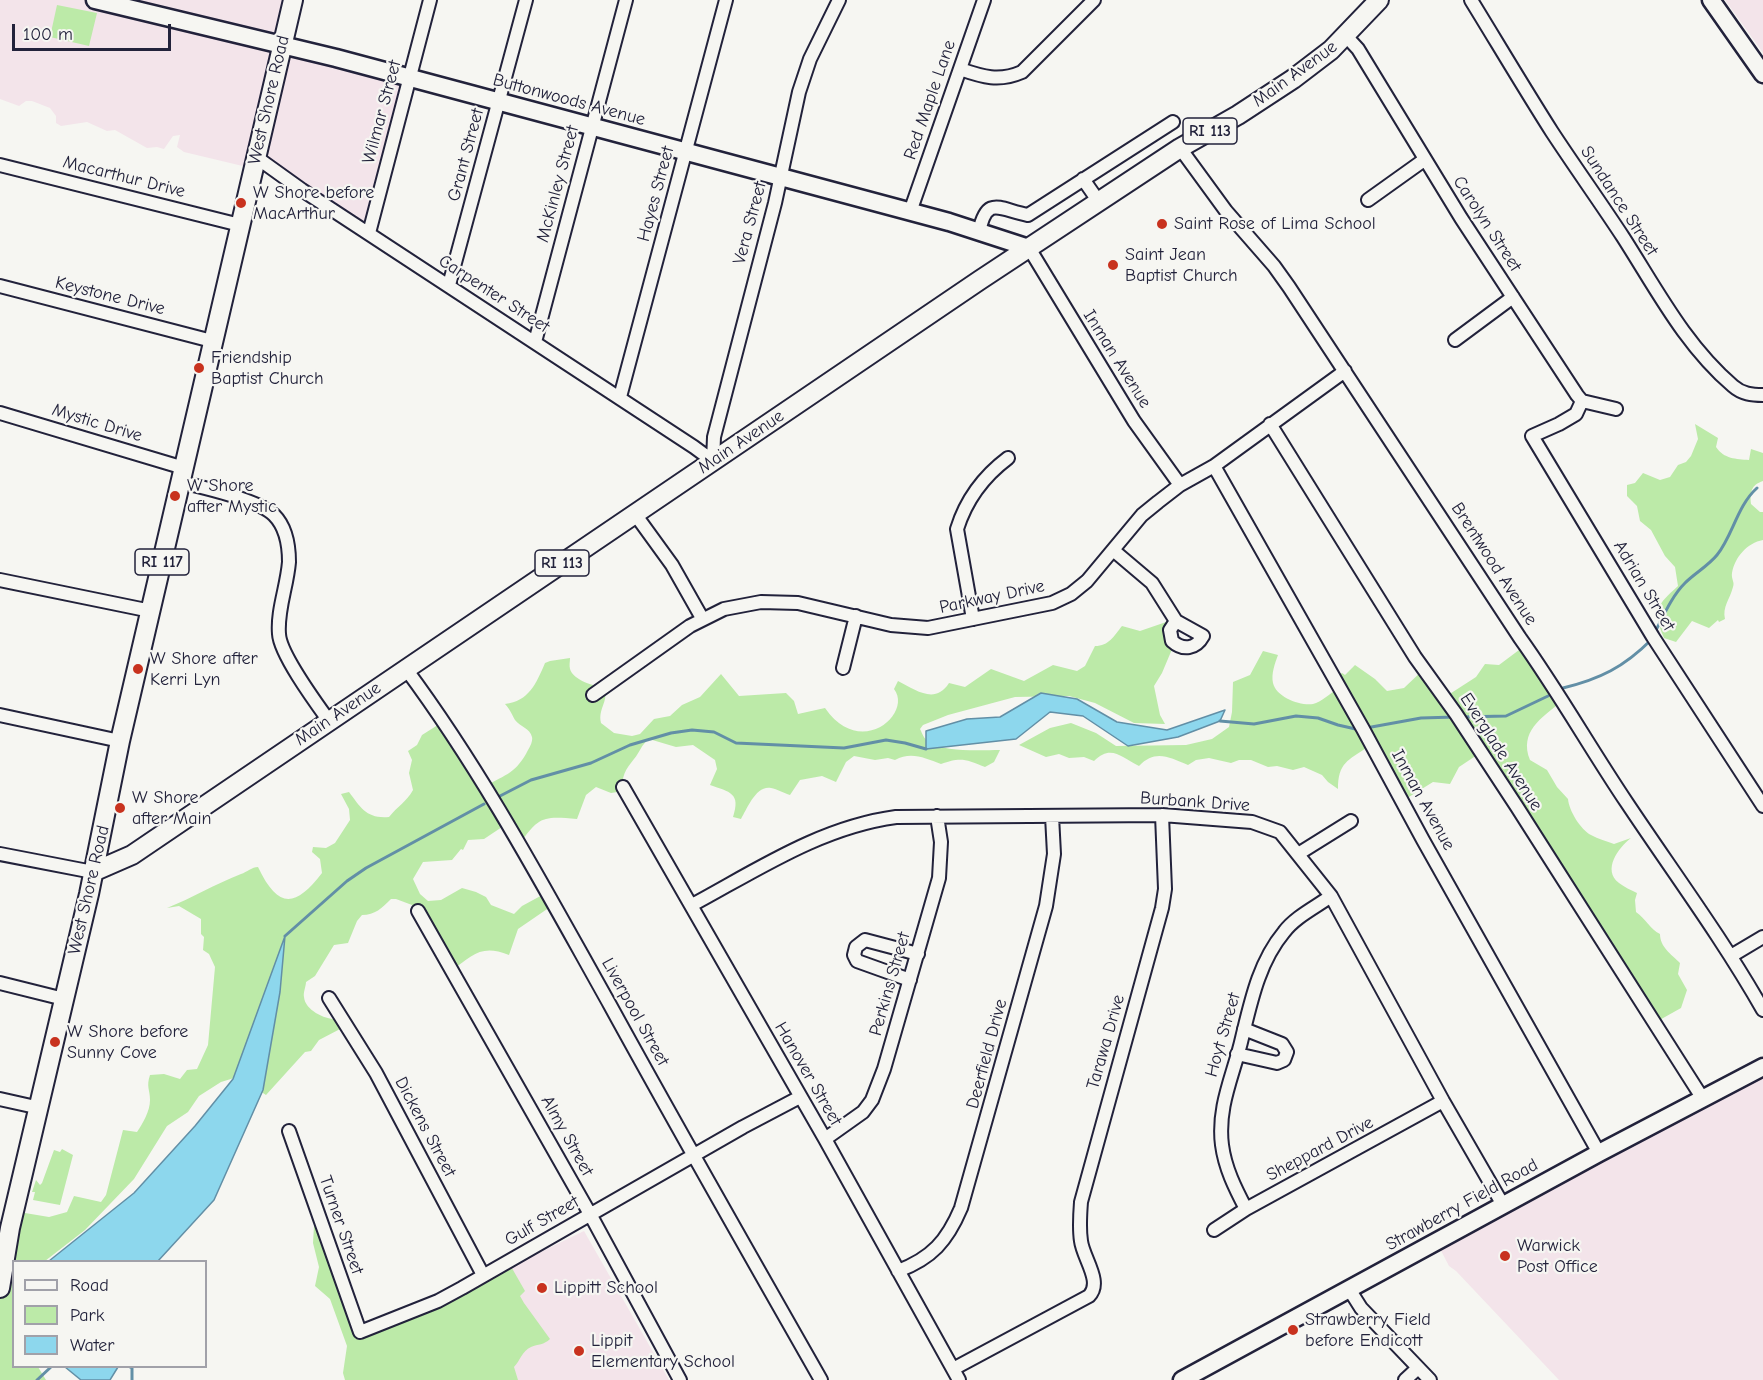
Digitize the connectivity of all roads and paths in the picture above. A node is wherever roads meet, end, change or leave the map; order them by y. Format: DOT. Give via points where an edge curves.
graph roads {
  1 [pos="95,0"];
  2 [pos="293,0"];
  3 [pos="430,0"];
  4 [pos="526,0"];
  5 [pos="626,0"];
  6 [pos="726,0"];
  7 [pos="839,0"];
  8 [pos="984,0"];
  9 [pos="1094,0"];
  10 [pos="1379,0"];
  11 [pos="1471,0"];
  12 [pos="1711,0"];
  13 [pos="1346,36"];
  14 [pos="283,45"];
  15 [pos="960,69"];
  16 [pos="1763,74"];
  17 [pos="410,78"];
  18 [pos="499,101"];
  19 [pos="1173,122"];
  20 [pos="592,126"];
  21 [pos="1180,148"];
  22 [pos="685,152"];
  23 [pos="256,157"];
  24 [pos="1424,159"];
  25 [pos="0,165"];
  26 [pos="781,176"];
  27 [pos="1083,179"];
  28 [pos="1368,200"];
  29 [pos="1100,201"];
  30 [pos="910,212"];
  31 [pos="240,225"];
  32 [pos="979,232"];
  33 [pos="369,233"];
  34 [pos="1029,248"];
  35 [pos="449,285"];
  36 [pos="0,286"];
  37 [pos="1514,297"];
  38 [pos="1455,340"];
  39 [pos="212,341"];
  40 [pos="534,342"];
  41 [pos="1345,371"];
  42 [pos="1763,394"];
  43 [pos="620,397"];
  44 [pos="1582,401"];
  45 [pos="1616,410"];
  46 [pos="0,413"];
  47 [pos="1270,424"];
  48 [pos="1008,458"];
  49 [pos="713,461"];
  50 [pos="1214,466"];
  51 [pos="182,475"];
  52 [pos="1180,485"];
  53 [pos="635,514"];
  54 [pos="1113,550"];
  55 [pos="0,579"];
  56 [pos="151,611"];
  57 [pos="856,616"];
  58 [pos="702,618"];
  59 [pos="973,620"];
  60 [pos="1176,621"];
  61 [pos="843,668"];
  62 [pos="406,669"];
  63 [pos="593,695"];
  64 [pos="0,715"];
  65 [pos="329,721"];
  66 [pos="120,741"];
  67 [pos="622,787"];
  68 [pos="1763,806"];
  69 [pos="1162,815"];
  70 [pos="937,816"];
  71 [pos="1052,816"];
  72 [pos="1351,821"];
  73 [pos="0,854"];
  74 [pos="1298,854"];
  75 [pos="93,872"];
  76 [pos="1331,896"];
  77 [pos="692,905"];
  78 [pos="418,911"];
  79 [pos="1763,937"];
  80 [pos="918,954"];
  81 [pos="1731,956"];
  82 [pos="910,980"];
  83 [pos="0,983"];
  84 [pos="329,998"];
  85 [pos="64,999"];
  86 [pos="1763,1010"];
  87 [pos="1244,1029"];
  88 [pos="1237,1054"];
  89 [pos="1763,1067"];
  90 [pos="800,1098"];
  91 [pos="0,1099"];
  92 [pos="1703,1099"];
  93 [pos="1443,1101"];
  94 [pos="40,1108"];
  95 [pos="289,1131"];
  96 [pos="825,1139"];
  97 [pos="1599,1153"];
  98 [pos="693,1155"];
  99 [pos="1503,1205"];
  100 [pos="1246,1209"];
  101 [pos="590,1214"];
  102 [pos="1215,1230"];
  103 [pos="898,1271"];
  104 [pos="483,1275"];
  105 [pos="0,1288"];
  106 [pos="1349,1289"];
  107 [pos="360,1332"];
  108 [pos="1418,1368"];
  109 [pos="956,1375"];
  110 [pos="680,1380"];
  111 [pos="821,1380"];
  112 [pos="1182,1380"];
  113 [pos="1405,1380"];
  114 [pos="1430,1380"];
  1 -- 14 [label="street, Buttonwoods Avenue"];
  2 -- 14 [label="main road, West Shore Road / RI 117"];
  3 -- 17 [label="street, Wilmar Street"];
  4 -- 18 [label="street, Grant Street"];
  5 -- 20 [label="street, McKinley Street"];
  6 -- 22 [label="street, Hayes Street"];
  7 -- 26 [label="street, Vera Street" via="804,77"];
  8 -- 15 [label="street, Red Maple Lane"];
  9 -- 15 [label="street" via="1022,72 992,79"];
  10 -- 13 [label="main road, Main Avenue / RI 113"];
  11 -- 42 [label="street, Sundance Street" via="1688,340 1737,389"];
  12 -- 16 [label="street"];
  13 -- 21 [label="main road, Main Avenue / RI 113" via="1293,79"];
  13 -- 24 [label="street, Carolyn Street" via="1358,49"];
  14 -- 17 [label="street, Buttonwoods Avenue"];
  14 -- 23 [label="main road, West Shore Road / RI 117"];
  15 -- 30 [label="street, Red Maple Lane"];
  17 -- 18 [label="street, Buttonwoods Avenue"];
  17 -- 33 [label="street, Wilmar Street"];
  18 -- 20 [label="street, Buttonwoods Avenue"];
  18 -- 35 [label="street, Grant Street"];
  19 -- 27 [label="street"];
  20 -- 22 [label="street, Buttonwoods Avenue"];
  20 -- 40 [label="street, McKinley Street"];
  21 -- 29 [label="main road, Main Avenue / RI 113"];
  21 -- 41 [label="street, Brentwood Avenue" via="1226,211 1274,266"];
  22 -- 26 [label="street, Buttonwoods Avenue"];
  22 -- 43 [label="street, Hayes Street"];
  23 -- 31 [label="main road, West Shore Road / RI 117"];
  23 -- 33 [label="street, Carpenter Street"];
  24 -- 28 [label="street"];
  24 -- 37 [label="street, Carolyn Street"];
  25 -- 31 [label="street, Macarthur Drive"];
  26 -- 30 [label="street, Buttonwoods Avenue"];
  26 -- 49 [label="street, Vera Street" via="714,437"];
  27 -- 29 [label="street"];
  27 -- 32 [label="street" via="1028,215 994,207 988,210 983,214"];
  29 -- 34 [label="main road, Main Avenue / RI 113"];
  30 -- 32 [label="street, Buttonwoods Avenue"];
  31 -- 39 [label="main road, West Shore Road / RI 117"];
  32 -- 34 [label="street, Buttonwoods Avenue"];
  33 -- 35 [label="street, Carpenter Street"];
  34 -- 49 [label="main road, Main Avenue / RI 113"];
  34 -- 52 [label="street, Inman Avenue" via="1134,421"];
  35 -- 40 [label="street, Carpenter Street"];
  36 -- 39 [label="street, Keystone Drive"];
  37 -- 38 [label="street"];
  37 -- 44 [label="street, Carolyn Street"];
  39 -- 51 [label="main road, West Shore Road / RI 117"];
  40 -- 43 [label="street, Carpenter Street"];
  41 -- 47 [label="street, Parkway Drive"];
  41 -- 81 [label="street, Brentwood Avenue"];
  43 -- 49 [label="street, Carpenter Street"];
  44 -- 45 [label="street"];
  44 -- 68 [label="street, Adrian Street" via="1576,414 1532,436 1653,637"];
  46 -- 51 [label="street, Mystic Drive"];
  47 -- 50 [label="street, Parkway Drive"];
  47 -- 92 [label="street, Everglade Avenue" via="1415,657 1517,807"];
  48 -- 59 [label="street" via="981,484 957,529"];
  49 -- 53 [label="main road, Main Avenue / RI 113"];
  50 -- 52 [label="street, Parkway Drive"];
  50 -- 97 [label="street, Inman Avenue"];
  51 -- 56 [label="main road, West Shore Road / RI 117"];
  51 -- 65 [label="street, Mystic Drive" via="274,514 281,525 288,542 289,561 279,615 280,641"];
  52 -- 54 [label="street, Parkway Drive" via="1142,515"];
  53 -- 58 [label="street" via="672,565"];
  53 -- 62 [label="main road, Main Avenue / RI 113"];
  54 -- 59 [label="street, Parkway Drive" via="1071,594 1052,603"];
  54 -- 60 [label="street" via="1152,583"];
  55 -- 56 [label="street"];
  56 -- 66 [label="main road, West Shore Road / RI 117"];
  57 -- 58 [label="street, Parkway Drive" via="806,604 761,602 730,607"];
  57 -- 59 [label="street, Parkway Drive" via="891,625 928,628"];
  57 -- 61 [label="street"];
  58 -- 63 [label="street, Parkway Drive"];
  62 -- 65 [label="main road, Main Avenue / RI 113"];
  62 -- 98 [label="street, Liverpool Street" via="467,757 559,912"];
  64 -- 66 [label="street"];
  65 -- 75 [label="main road, Main Avenue / RI 113" via="132,855"];
  66 -- 75 [label="main road, West Shore Road / RI 117"];
  67 -- 77 [label="street, Hanover Street"];
  69 -- 71 [label="street, Burbank Drive"];
  69 -- 74 [label="street, Burbank Drive" via="1252,822 1280,832"];
  69 -- 109 [label="street, Tarawa Drive" via="1162,908 1081,1202 1082,1244 1095,1287 1089,1296"];
  70 -- 71 [label="street, Burbank Drive"];
  70 -- 77 [label="street, Burbank Drive" via="886,818 833,832"];
  70 -- 80 [label="street, Perkins Street" via="941,866"];
  71 -- 103 [label="street, Deerfield Drive" via="1054,854 1046,906 961,1208 945,1241"];
  72 -- 74 [label="street"];
  73 -- 75 [label="street"];
  74 -- 76 [label="street, Burbank Drive"];
  75 -- 85 [label="main road, West Shore Road / RI 117"];
  76 -- 87 [label="street, Hoyt Street" via="1288,927 1274,946 1259,975"];
  76 -- 93 [label="street, Burbank Drive"];
  77 -- 90 [label="street, Hanover Street"];
  78 -- 101 [label="street, Almy Street"];
  79 -- 81 [label="street"];
  80 -- 82 [label="street, Perkins Street"];
  80 -- 82 [label="street" via="864,940 856,947 857,961"];
  81 -- 86 [label="street, Brentwood Avenue"];
  82 -- 96 [label="street, Perkins Street" via="872,1100 863,1112"];
  83 -- 85 [label="street"];
  84 -- 104 [label="street, Dickens Street" via="376,1073"];
  85 -- 94 [label="main road, West Shore Road / RI 117"];
  87 -- 88 [label="street, Hoyt Street"];
  87 -- 88 [label="street" via="1282,1044 1286,1056 1276,1064"];
  88 -- 100 [label="street, Hoyt Street" via="1222,1112 1222,1143 1228,1171"];
  89 -- 92 [label="street, Strawberry Field Road"];
  90 -- 96 [label="street, Hanover Street"];
  90 -- 98 [label="street, Gulf Street"];
  91 -- 94 [label="street"];
  92 -- 97 [label="street, Strawberry Field Road"];
  93 -- 99 [label="street, Burbank Drive"];
  93 -- 100 [label="street, Sheppard Drive"];
  94 -- 105 [label="main road, West Shore Road / RI 117" via="10,1228"];
  95 -- 107 [label="street, Turner Street"];
  96 -- 103 [label="street, Hanover Street"];
  97 -- 99 [label="street, Strawberry Field Road"];
  98 -- 101 [label="street, Gulf Street"];
  98 -- 111 [label="street, Liverpool Street"];
  99 -- 106 [label="street, Strawberry Field Road"];
  100 -- 102 [label="street, Sheppard Drive"];
  101 -- 104 [label="street, Gulf Street"];
  101 -- 110 [label="street, Almy Street"];
  103 -- 109 [label="street, Hanover Street"];
  104 -- 107 [label="street, Gulf Street" via="438,1301"];
  106 -- 108 [label="street" via="1361,1308"];
  106 -- 112 [label="street, Strawberry Field Road"];
  108 -- 113 [label="street"];
  108 -- 114 [label="street"];
}
